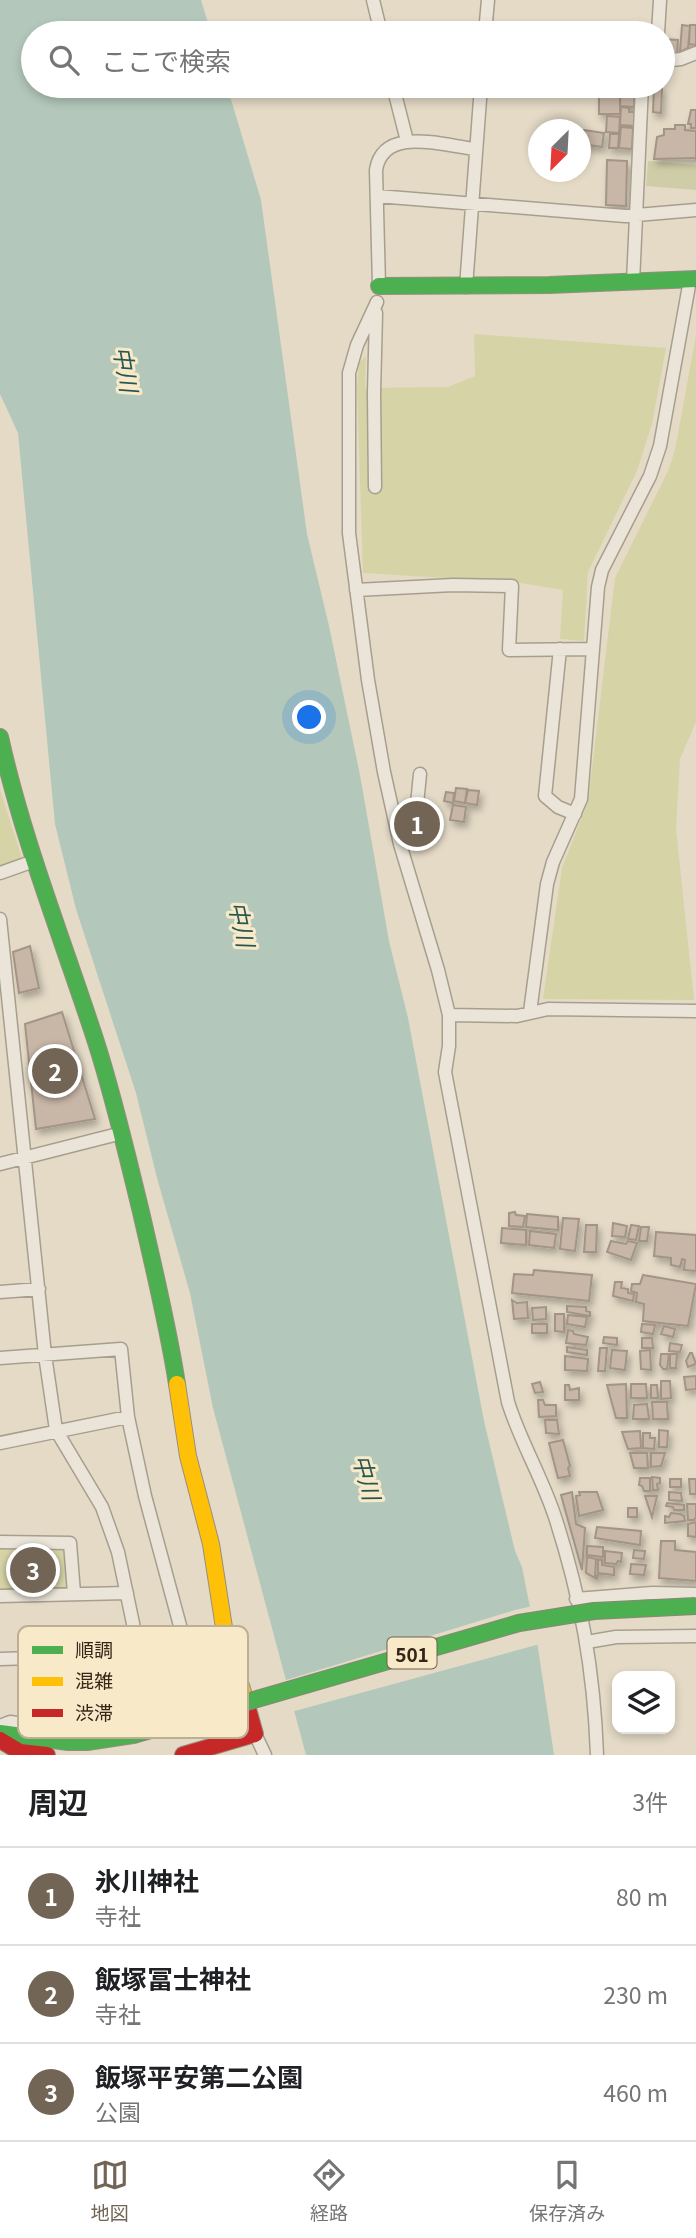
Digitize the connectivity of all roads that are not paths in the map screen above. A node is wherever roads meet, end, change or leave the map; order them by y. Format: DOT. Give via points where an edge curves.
graph roads {
  1 [pos="373,0"];
  2 [pos="488,0"];
  3 [pos="660,0"];
  4 [pos="378,21"];
  5 [pos="486,21"];
  6 [pos="658,21"];
  7 [pos="696,53"];
  8 [pos="675,60"];
  9 [pos="396,98"];
  10 [pos="480,98"];
  11 [pos="641,98"];
  12 [pos="407,141"];
  13 [pos="476,149"];
  14 [pos="377,196"];
  15 [pos="472,205"];
  16 [pos="696,211"];
  17 [pos="636,216"];
  18 [pos="693,280"];
  19 [pos="633,282"];
  20 [pos="379,286"];
  21 [pos="466,286"];
  22 [pos="375,487"];
  23 [pos="356,590"];
  24 [pos="560,649"];
  25 [pos="593,649"];
  26 [pos="0,739"];
  27 [pos="420,774"];
  28 [pos="416,814"];
  29 [pos="575,814"];
  30 [pos="34,861"];
  31 [pos="0,873"];
  32 [pos="0,919"];
  33 [pos="696,1011"];
  34 [pos="530,1012"];
  35 [pos="5,1013"];
  36 [pos="449,1015"];
  37 [pos="122,1133"];
  38 [pos="25,1157"];
  39 [pos="0,1164"];
  40 [pos="39,1289"];
  41 [pos="0,1292"];
  42 [pos="45,1354"];
  43 [pos="0,1358"];
  44 [pos="128,1417"];
  45 [pos="55,1430"];
  46 [pos="0,1443"];
  47 [pos="0,1542"];
  48 [pos="74,1593"];
  49 [pos="127,1593"];
  50 [pos="696,1594"];
  51 [pos="0,1596"];
  52 [pos="576,1599"];
  53 [pos="696,1606"];
  54 [pos="696,1619"];
  55 [pos="134,1626"];
  56 [pos="180,1626"];
  57 [pos="224,1626"];
  58 [pos="696,1636"];
  59 [pos="587,1642"];
  60 [pos="18,1658"];
  61 [pos="0,1659"];
  62 [pos="248,1702"];
  63 [pos="248,1706"];
  64 [pos="248,1710"];
  65 [pos="18,1722"];
  66 [pos="0,1726"];
  67 [pos="0,1733"];
  68 [pos="255,1734"];
  69 [pos="18,1735"];
  70 [pos="248,1736"];
  71 [pos="38,1738"];
  72 [pos="118,1738"];
  73 [pos="131,1738"];
  74 [pos="241,1738"];
  75 [pos="0,1740"];
  76 [pos="47,1755"];
  77 [pos="101,1755"];
  78 [pos="183,1755"];
  79 [pos="265,1755"];
  80 [pos="597,1755"];
  1 -- 4 [label="street"];
  2 -- 5 [label="street"];
  3 -- 6 [label="street"];
  7 -- 8 [label="street"];
  9 -- 12 [label="street"];
  10 -- 13 [label="street"];
  11 -- 17 [label="street"];
  12 -- 13 [label="street"];
  12 -- 14 [label="street" via="392,144 378,158"];
  13 -- 15 [label="street"];
  14 -- 15 [label="street"];
  14 -- 20 [label="street"];
  15 -- 17 [label="street"];
  15 -- 21 [label="street"];
  16 -- 17 [label="street"];
  17 -- 19 [label="street"];
  18 -- 19 [label="street"];
  18 -- 25 [label="street" via="660,446 650,476 602,570"];
  19 -- 21 [label="street"];
  20 -- 21 [label="street"];
  22 -- 23 [label="street" via="377,302 357,345 348,387 349,533"];
  23 -- 24 [label="street" via="512,586 509,650"];
  23 -- 36 [label="street" via="400,844"];
  24 -- 25 [label="street"];
  24 -- 29 [label="street" via="545,796"];
  25 -- 29 [label="street" via="581,799"];
  26 -- 30 [label="street"];
  27 -- 28 [label="street"];
  29 -- 34 [label="street" via="547,884"];
  30 -- 31 [label="street"];
  30 -- 37 [label="street"];
  32 -- 35 [label="street"];
  33 -- 34 [label="street"];
  34 -- 36 [label="street" via="517,1016"];
  35 -- 38 [label="street"];
  36 -- 52 [label="street" via="445,1072 505,1388 514,1422 555,1517"];
  37 -- 38 [label="street"];
  37 -- 57 [label="street" via="167,1322 188,1456 211,1544"];
  38 -- 39 [label="street"];
  38 -- 40 [label="street"];
  40 -- 41 [label="street"];
  40 -- 42 [label="street"];
  42 -- 43 [label="street"];
  42 -- 44 [label="street" via="121,1349"];
  42 -- 45 [label="street"];
  44 -- 45 [label="street"];
  44 -- 56 [label="street"];
  45 -- 46 [label="street"];
  45 -- 49 [label="street" via="103,1507"];
  47 -- 48 [label="street" via="70,1543"];
  48 -- 49 [label="street"];
  48 -- 51 [label="street"];
  49 -- 55 [label="street"];
  50 -- 52 [label="street"];
  52 -- 59 [label="street"];
  53 -- 62 [label="street, 501, bridge" via="608,1608 547,1616"];
  54 -- 63 [label="street, 501" via="610,1619 554,1627"];
  58 -- 59 [label="street"];
  59 -- 80 [label="street"];
  60 -- 61 [label="street"];
  64 -- 68 [label="street"];
  65 -- 66 [label="street"];
  67 -- 69 [label="street, 501"];
  68 -- 70 [label="street"];
  68 -- 79 [label="street"];
  71 -- 72 [label="street, 501" via="68,1742"];
  73 -- 77 [label="street, 501"];
  74 -- 78 [label="street"];
  75 -- 76 [label="street" via="20,1752"];
}
